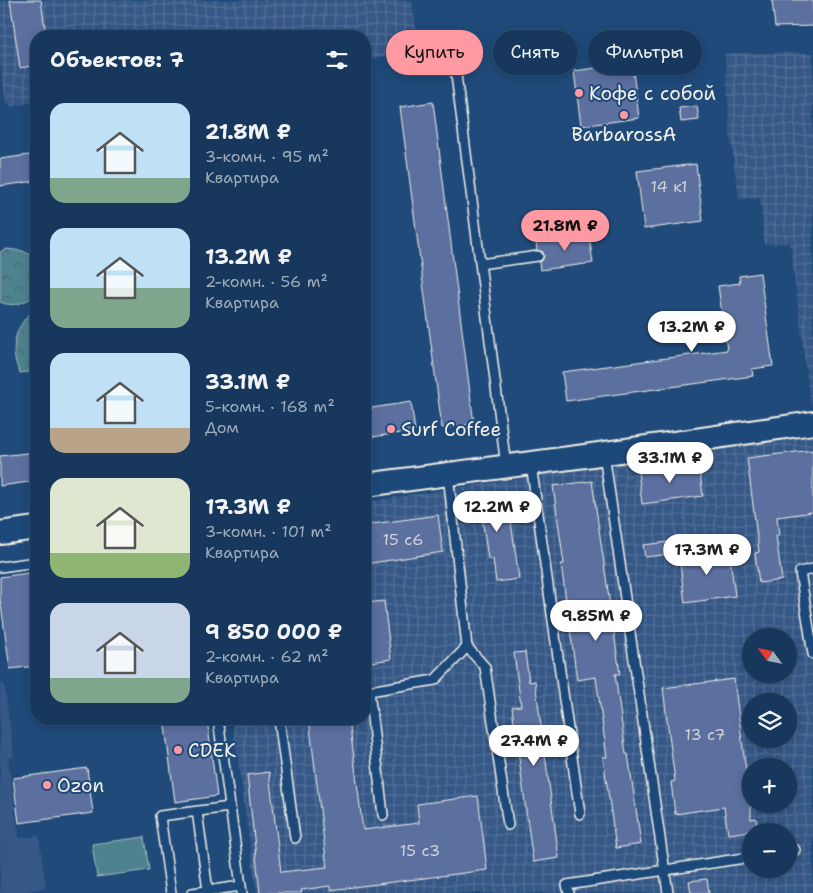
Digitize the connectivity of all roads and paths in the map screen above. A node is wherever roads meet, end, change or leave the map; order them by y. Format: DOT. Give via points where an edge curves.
graph roads {
  1 [pos="456,75"];
  2 [pos="538,256"];
  3 [pos="480,264"];
  4 [pos="813,423"];
  5 [pos="604,454"];
  6 [pos="531,463"];
  7 [pos="506,467"];
  8 [pos="448,474"];
  9 [pos="371,484"];
  10 [pos="30,529"];
  11 [pos="0,533"];
  12 [pos="30,563"];
  13 [pos="0,567"];
  14 [pos="813,569"];
  15 [pos="467,647"];
  16 [pos="813,654"];
  17 [pos="371,691"];
  18 [pos="371,709"];
  19 [pos="219,725"];
  20 [pos="280,725"];
  21 [pos="230,807"];
  22 [pos="197,811"];
  23 [pos="580,814"];
  24 [pos="383,815"];
  25 [pos="508,824"];
  26 [pos="295,838"];
  27 [pos="742,857"];
  28 [pos="664,870"];
  29 [pos="242,890"];
  30 [pos="208,891"];
  31 [pos="171,893"];
  32 [pos="192,893"];
  33 [pos="569,893"];
  34 [pos="668,893"];
  1 -- 3 [label="lane"];
  2 -- 3 [label="lane"];
  3 -- 7 [label="lane"];
  4 -- 5 [label="street"];
  5 -- 6 [label="street"];
  5 -- 28 [label="lane"];
  6 -- 7 [label="street"];
  6 -- 23 [label="lane"];
  7 -- 8 [label="street"];
  8 -- 9 [label="street"];
  8 -- 15 [label="lane"];
  10 -- 11 [label="street"];
  12 -- 13 [label="lane"];
  14 -- 16 [label="lane" via="800,572"];
  15 -- 17 [label="lane" via="435,680"];
  15 -- 25 [label="lane" via="485,667"];
  18 -- 24 [label="lane"];
  19 -- 21 [label="lane"];
  20 -- 26 [label="lane"];
  21 -- 22 [label="lane"];
  21 -- 29 [label="lane"];
  22 -- 30 [label="lane"];
  22 -- 31 [label="lane" via="160,816"];
  27 -- 28 [label="lane"];
  28 -- 33 [label="lane" via="567,885"];
  28 -- 34 [label="lane"];
  29 -- 30 [label="lane"];
  30 -- 32 [label="lane"];
}
